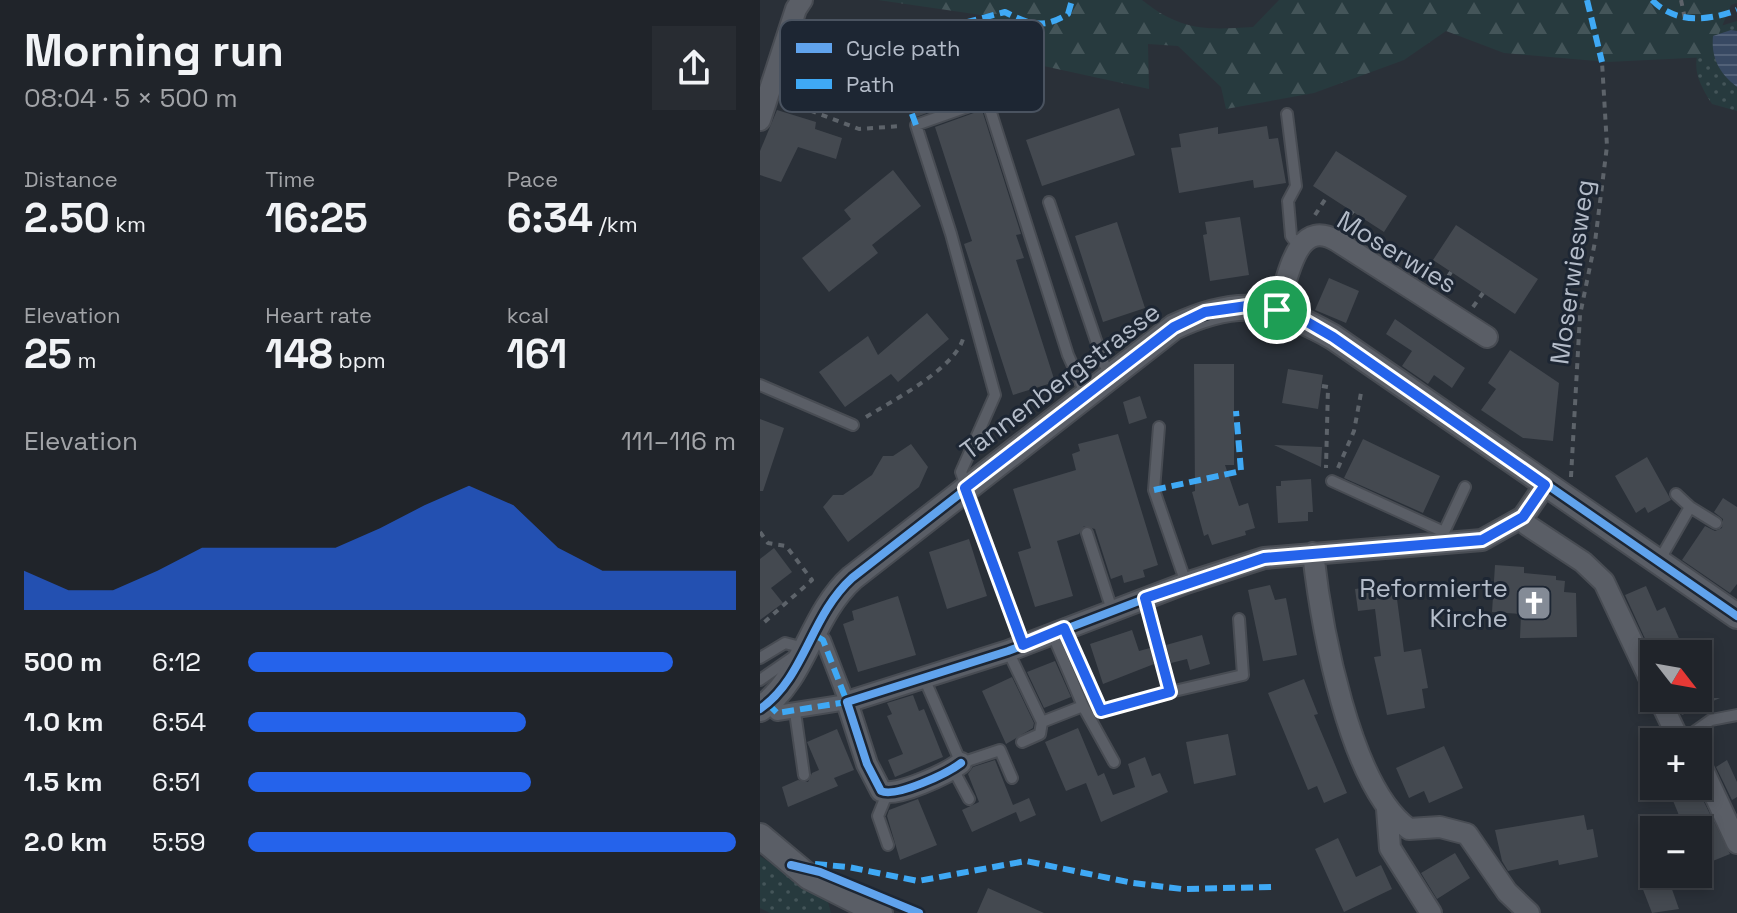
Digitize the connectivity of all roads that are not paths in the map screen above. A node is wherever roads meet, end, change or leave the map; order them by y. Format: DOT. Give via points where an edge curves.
graph roads {
  1 [pos="802,0"];
  2 [pos="792,20"];
  3 [pos="780,58"];
  4 [pos="953,112"];
  5 [pos="991,112"];
  6 [pos="1287,114"];
  7 [pos="760,120"];
  8 [pos="1049,202"];
  9 [pos="1299,247"];
  10 [pos="1277,310"];
  11 [pos="1487,337"];
  12 [pos="1111,374"];
  13 [pos="760,385"];
  14 [pos="1086,395"];
  15 [pos="853,425"];
  16 [pos="1159,427"];
  17 [pos="1332,481"];
  18 [pos="1545,485"];
  19 [pos="1465,487"];
  20 [pos="965,488"];
  21 [pos="1676,494"];
  22 [pos="1690,507"];
  23 [pos="1523,517"];
  24 [pos="1716,523"];
  25 [pos="1087,533"];
  26 [pos="1444,537"];
  27 [pos="1313,553"];
  28 [pos="1658,562"];
  29 [pos="1186,583"];
  30 [pos="1145,598"];
  31 [pos="1112,610"];
  32 [pos="1735,611"];
  33 [pos="1239,619"];
  34 [pos="1058,631"];
  35 [pos="808,641"];
  36 [pos="1015,648"];
  37 [pos="760,658"];
  38 [pos="1640,658"];
  39 [pos="924,678"];
  40 [pos="760,680"];
  41 [pos="1170,692"];
  42 [pos="847,702"];
  43 [pos="764,706"];
  44 [pos="1083,706"];
  45 [pos="795,712"];
  46 [pos="1737,715"];
  47 [pos="1042,722"];
  48 [pos="1700,728"];
  49 [pos="1022,742"];
  50 [pos="1114,762"];
  51 [pos="957,766"];
  52 [pos="804,775"];
  53 [pos="1012,778"];
  54 [pos="1712,789"];
  55 [pos="887,794"];
  56 [pos="969,799"];
  57 [pos="1387,809"];
  58 [pos="760,837"];
  59 [pos="1737,843"];
  60 [pos="888,845"];
  61 [pos="846,906"];
  62 [pos="880,913"];
  63 [pos="1431,913"];
  64 [pos="1529,913"];
  1 -- 2 [label="street"];
  3 -- 7 [label="street"];
  4 -- 20 [label="lane" via="916,125 995,395 961,472"];
  5 -- 14 [label="lane" via="1068,355"];
  6 -- 9 [label="lane" via="1296,186 1288,201 1291,236"];
  8 -- 12 [label="lane"];
  9 -- 10 [label="street, Moserwies" via="1298,273"];
  9 -- 11 [label="street, Moserwies" via="1307,236 1326,235"];
  10 -- 12 [label="street, Tannenbergstrasse" via="1247,306 1205,312 1174,327"];
  10 -- 18 [label="street, Tannenbergstrasse" via="1333,337"];
  12 -- 14 [label="street, Tannenbergstrasse"];
  13 -- 15 [label="lane"];
  14 -- 20 [label="street, Tannenbergstrasse"];
  16 -- 29 [label="lane" via="1154,490"];
  17 -- 26 [label="lane"];
  18 -- 23 [label="street"];
  18 -- 28 [label="street, Tannenbergstrasse"];
  19 -- 26 [label="lane"];
  20 -- 35 [label="street, Tannenbergstrasse" via="842,587"];
  20 -- 36 [label="lane"];
  21 -- 22 [label="lane"];
  22 -- 24 [label="lane"];
  22 -- 28 [label="lane"];
  23 -- 26 [label="street" via="1482,540"];
  23 -- 38 [label="street" via="1604,582"];
  25 -- 31 [label="lane"];
  26 -- 27 [label="street"];
  27 -- 29 [label="street" via="1264,558"];
  27 -- 57 [label="street" via="1321,624 1334,675 1350,728"];
  28 -- 32 [label="street, Tannenbergstrasse"];
  29 -- 30 [label="street"];
  30 -- 31 [label="street"];
  30 -- 41 [label="lane"];
  31 -- 34 [label="street"];
  33 -- 41 [label="lane" via="1243,675"];
  34 -- 36 [label="street"];
  34 -- 41 [label="lane" via="1101,711"];
  34 -- 44 [label="lane"];
  35 -- 37 [label="lane" via="785,643"];
  35 -- 40 [label="lane"];
  35 -- 42 [label="street" via="823,640"];
  35 -- 43 [label="street, Tannenbergstrasse" via="792,675"];
  36 -- 39 [label="street"];
  36 -- 47 [label="lane"];
  39 -- 42 [label="street"];
  39 -- 51 [label="lane"];
  42 -- 45 [label="street"];
  42 -- 55 [label="street" via="867,764"];
  43 -- 45 [label="street" via="777,713"];
  44 -- 47 [label="lane"];
  44 -- 50 [label="lane"];
  45 -- 52 [label="lane"];
  46 -- 48 [label="lane"];
  47 -- 49 [label="lane" via="1040,734"];
  51 -- 53 [label="lane" via="1000,750"];
  51 -- 55 [label="street"];
  51 -- 56 [label="lane"];
  54 -- 59 [label="street"];
  55 -- 60 [label="lane" via="878,816"];
  57 -- 63 [label="street" via="1390,848"];
  57 -- 64 [label="street" via="1409,829 1440,827 1467,834 1507,892"];
  58 -- 61 [label="street"];
  61 -- 62 [label="street"];
}
